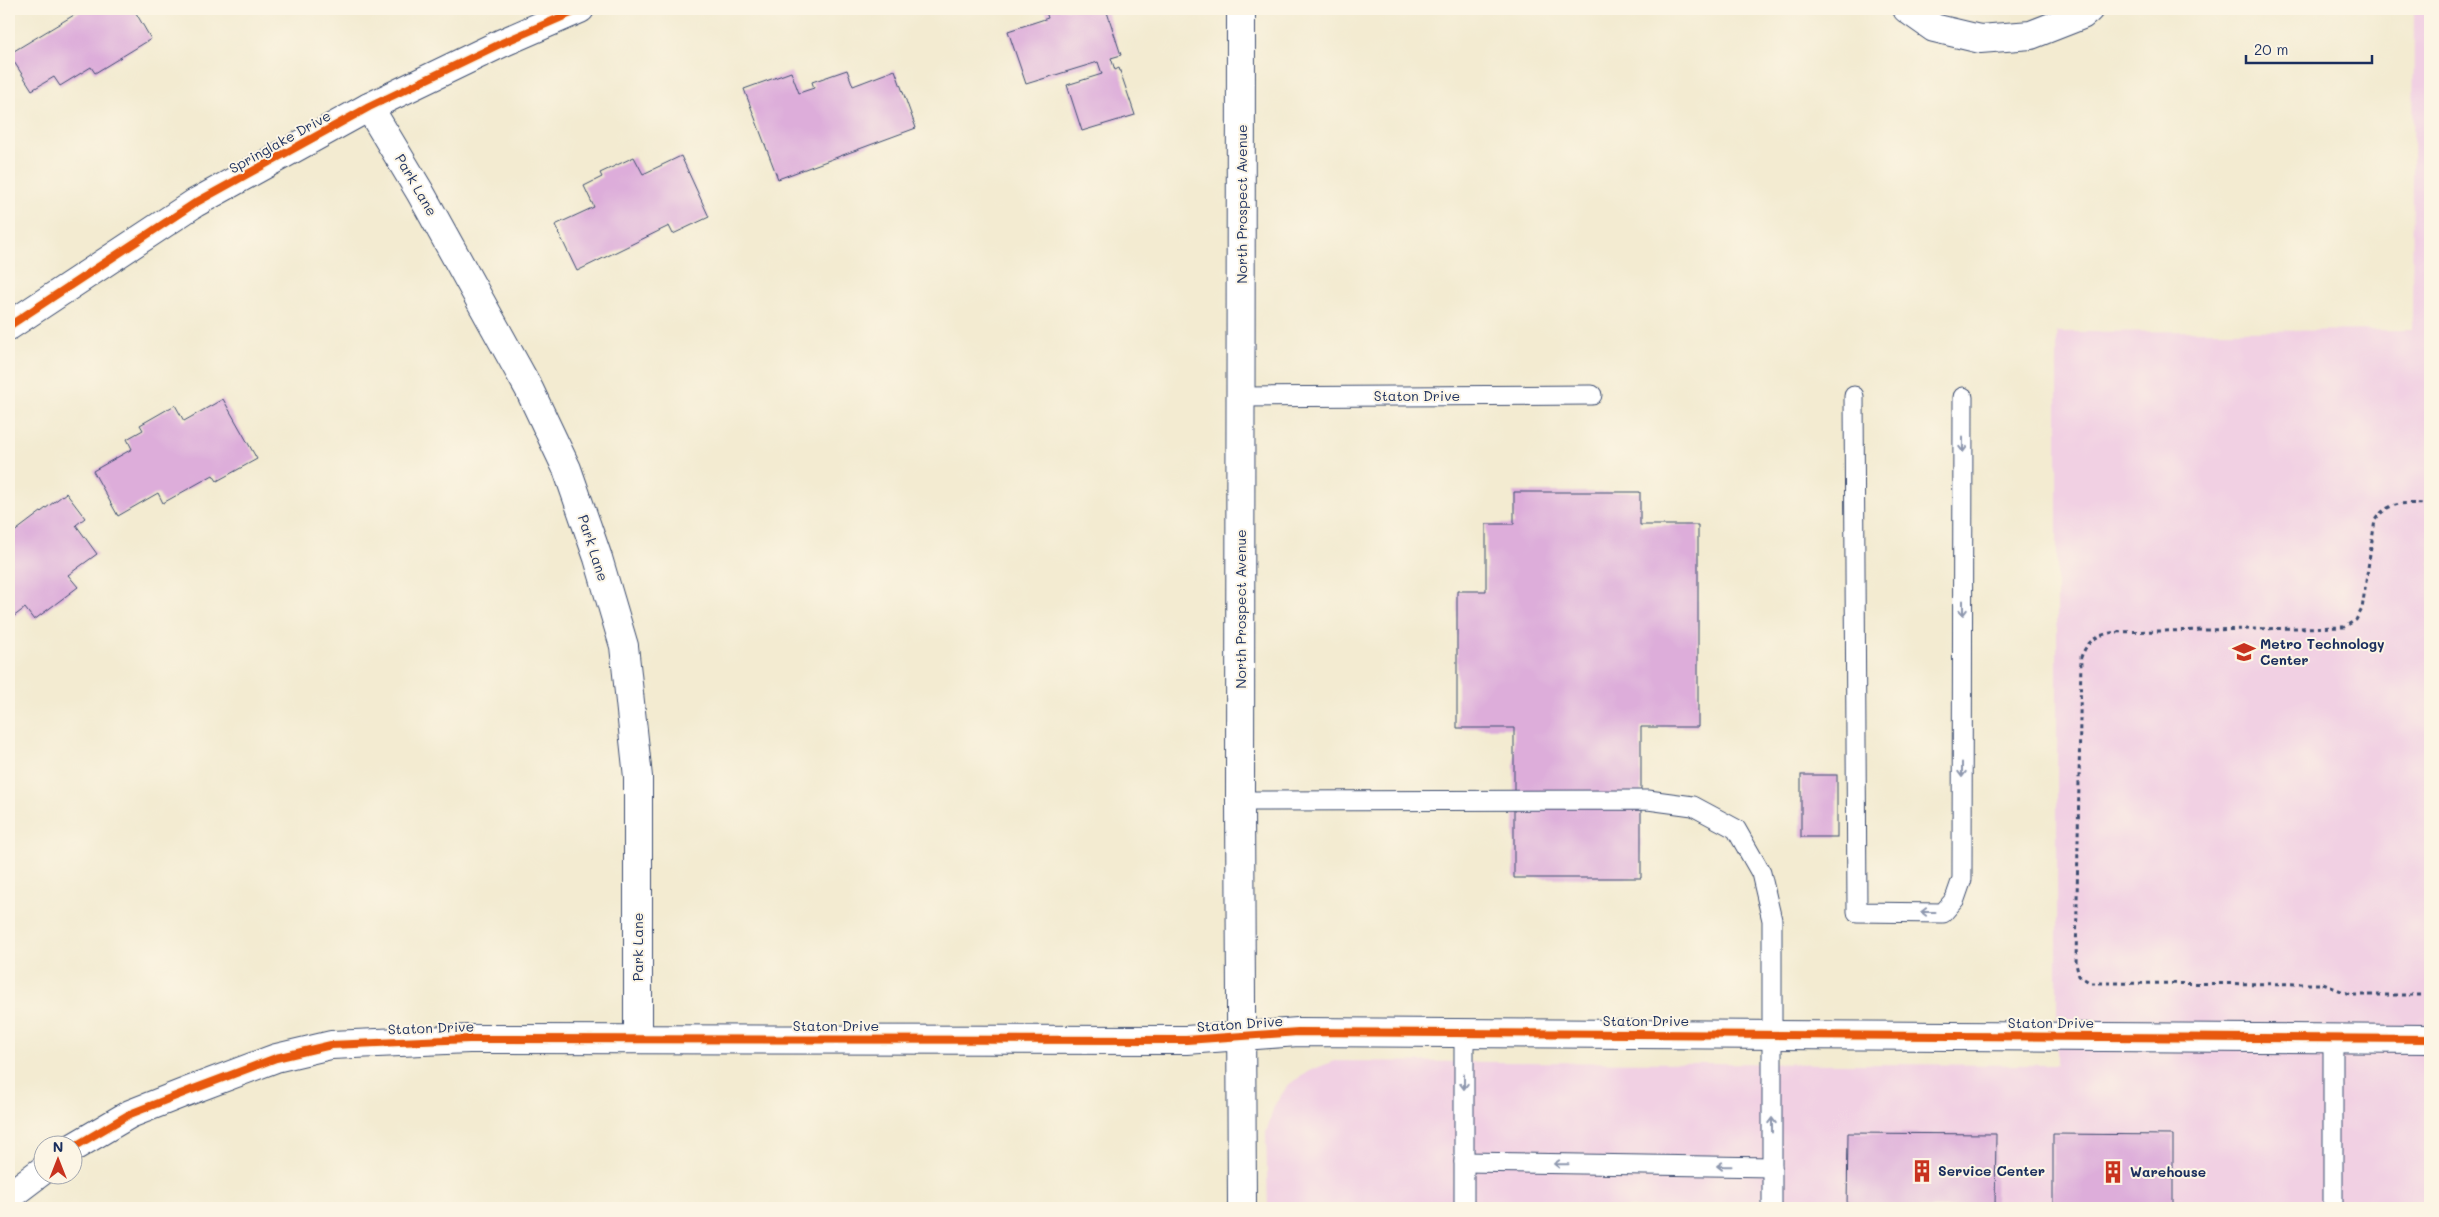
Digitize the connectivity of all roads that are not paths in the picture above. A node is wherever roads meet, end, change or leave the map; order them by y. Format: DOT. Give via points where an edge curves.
graph roads {
  1 [pos="580,9"];
  2 [pos="1241,9"];
  3 [pos="1907,9"];
  4 [pos="2089,9"];
  5 [pos="369,107"];
  6 [pos="9,326"];
  7 [pos="1592,395"];
  8 [pos="1854,396"];
  9 [pos="1242,397"];
  10 [pos="1963,397"];
  11 [pos="1240,801"];
  12 [pos="1464,1034"];
  13 [pos="1772,1034"];
  14 [pos="1242,1036"];
  15 [pos="638,1038"];
  16 [pos="2333,1038"];
  17 [pos="2430,1039"];
  18 [pos="82,1142"];
  19 [pos="1464,1162"];
  20 [pos="1772,1167"];
  21 [pos="32,1178"];
  22 [pos="9,1196"];
  23 [pos="1242,1208"];
  24 [pos="1464,1208"];
  25 [pos="1772,1208"];
  26 [pos="2333,1208"];
  1 -- 5 [label="street, Springlake Drive"];
  2 -- 9 [label="street, North Prospect Avenue"];
  3 -- 4 [label="street" via="1934,28 1980,39 2031,35 2082,15"];
  5 -- 6 [label="street, Springlake Drive" via="196,202"];
  5 -- 15 [label="street, Park Lane" via="420,192 533,398 567,469 621,637 638,777"];
  7 -- 9 [label="lane, Staton Drive"];
  10 -- 8 [label="lane, one-way" via="1962,879 1955,899 1943,912 1857,912"];
  9 -- 11 [label="street, North Prospect Avenue"];
  11 -- 13 [label="lane" via="1648,800 1692,806 1736,830 1761,873 1772,920"];
  11 -- 14 [label="street, North Prospect Avenue"];
  12 -- 13 [label="street, Staton Drive"];
  12 -- 14 [label="street, Staton Drive" via="1298,1032"];
  12 -- 19 [label="lane, one-way"];
  13 -- 16 [label="street, Staton Drive"];
  20 -- 13 [label="lane, one-way"];
  14 -- 15 [label="street, Staton Drive" via="1186,1040"];
  14 -- 23 [label="street, North Prospect Avenue"];
  15 -- 18 [label="street, Staton Drive" via="469,1039 331,1046 276,1058 192,1090 130,1114"];
  16 -- 17 [label="street, Staton Drive"];
  16 -- 26 [label="lane"];
  20 -- 19 [label="lane, one-way"];
  19 -- 24 [label="lane"];
  20 -- 25 [label="lane"];
  21 -- 22 [label="street"];
}
